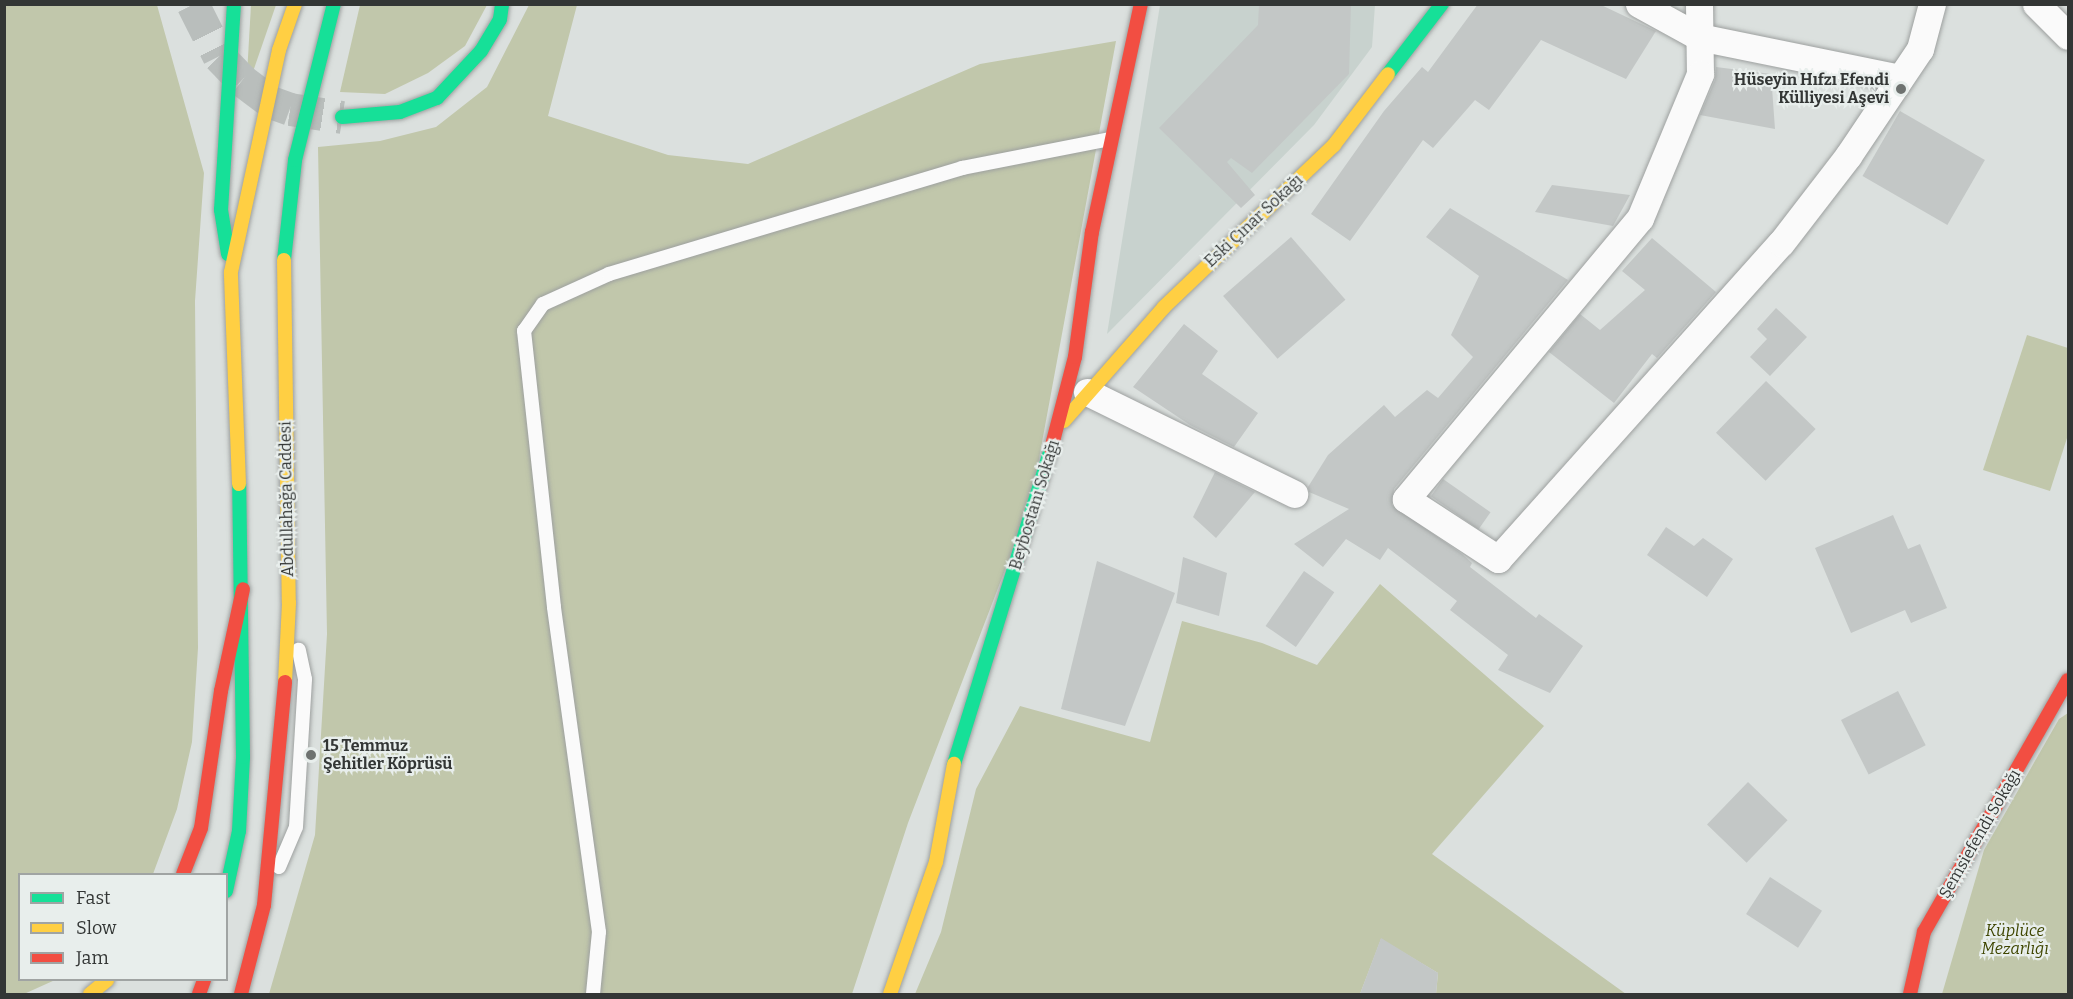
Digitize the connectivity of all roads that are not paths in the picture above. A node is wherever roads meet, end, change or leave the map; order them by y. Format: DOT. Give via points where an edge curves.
graph roads {
  1 [pos="234,4"];
  2 [pos="295,4"];
  3 [pos="334,4"];
  4 [pos="502,4"];
  5 [pos="1141,4"];
  6 [pos="1442,4"];
  7 [pos="1639,4"];
  8 [pos="1700,4"];
  9 [pos="1932,4"];
  10 [pos="2036,4"];
  11 [pos="2068,36"];
  12 [pos="1699,37"];
  13 [pos="1900,78"];
  14 [pos="342,117"];
  15 [pos="1112,139"];
  16 [pos="231,272"];
  17 [pos="1087,392"];
  18 [pos="1057,430"];
  19 [pos="1294,494"];
  20 [pos="243,589"];
  21 [pos="289,603"];
  22 [pos="2068,680"];
  23 [pos="183,873"];
  24 [pos="228,882"];
  25 [pos="264,905"];
  26 [pos="106,981"];
  27 [pos="90,994"];
  28 [pos="241,994"];
  29 [pos="593,994"];
  30 [pos="890,994"];
  31 [pos="1910,994"];
  1 -- 16 [label="main road" via="221,210"];
  2 -- 16 [label="main road" via="279,50"];
  3 -- 21 [label="main road, Abdullahağa Caddesi" via="295,160 282,277"];
  4 -- 14 [label="main road" via="500,19 481,51 437,98 400,112"];
  5 -- 15 [label="main road, Beybostanı Sokağı"];
  6 -- 17 [label="main road, Eski Çınar Sokağı" via="1334,145 1164,307"];
  7 -- 12 [label="street"];
  8 -- 12 [label="street"];
  9 -- 13 [label="street" via="1920,48"];
  10 -- 11 [label="street"];
  12 -- 13 [label="street"];
  12 -- 13 [label="street" via="1700,74 1640,218 1406,499 1498,559 1781,243 1848,156"];
  15 -- 18 [label="main road, Beybostanı Sokağı" via="1092,232 1075,357"];
  15 -- 29 [label="lane" via="962,168 609,274 543,304 524,331 554,607 599,932"];
  16 -- 20 [label="main road"];
  17 -- 18 [label="main road, Eski Çınar Sokağı"];
  17 -- 19 [label="street"];
  18 -- 30 [label="main road, Beybostanı Sokağı" via="955,758 936,862"];
  20 -- 23 [label="main road" via="221,691 201,828"];
  20 -- 24 [label="main road" via="239,831"];
  21 -- 25 [label="main road, Abdullahağa Caddesi" via="282,732"];
  21 -- 25 [label="lane" via="305,679 296,827"];
  22 -- 31 [label="main road, Şemsiefendi Sokağı" via="1924,932"];
  25 -- 28 [label="main road, Abdullahağa Caddesi"];
  26 -- 27 [label="main road"];
}
